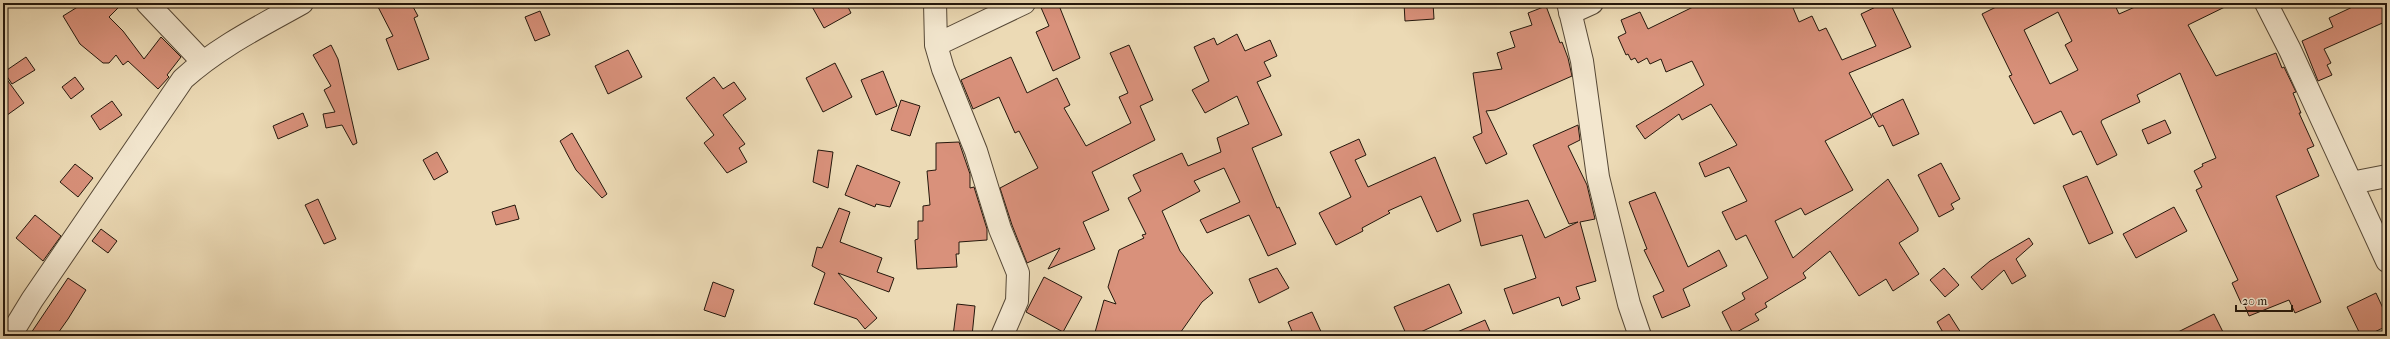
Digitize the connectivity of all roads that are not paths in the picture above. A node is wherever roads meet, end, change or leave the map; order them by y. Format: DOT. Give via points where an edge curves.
graph roads {
  1 [pos="147,3"];
  2 [pos="302,3"];
  3 [pos="935,3"];
  4 [pos="1024,3"];
  5 [pos="1592,3"];
  6 [pos="2266,3"];
  7 [pos="1569,8"];
  8 [pos="936,45"];
  9 [pos="202,61"];
  10 [pos="2387,176"];
  11 [pos="2351,183"];
  12 [pos="2387,261"];
  13 [pos="10,336"];
  14 [pos="1002,336"];
  15 [pos="1640,336"];
  1 -- 9 [label="street"];
  2 -- 9 [label="street"];
  3 -- 8 [label="street"];
  4 -- 8 [label="street"];
  5 -- 7 [label="street"];
  6 -- 11 [label="street"];
  7 -- 15 [label="street" via="1582,61 1598,177 1629,304"];
  8 -- 14 [label="street" via="946,79 976,151 1000,229 1018,273 1017,301"];
  9 -- 13 [label="street" via="183,79"];
  10 -- 11 [label="street"];
  11 -- 12 [label="street"];
}
